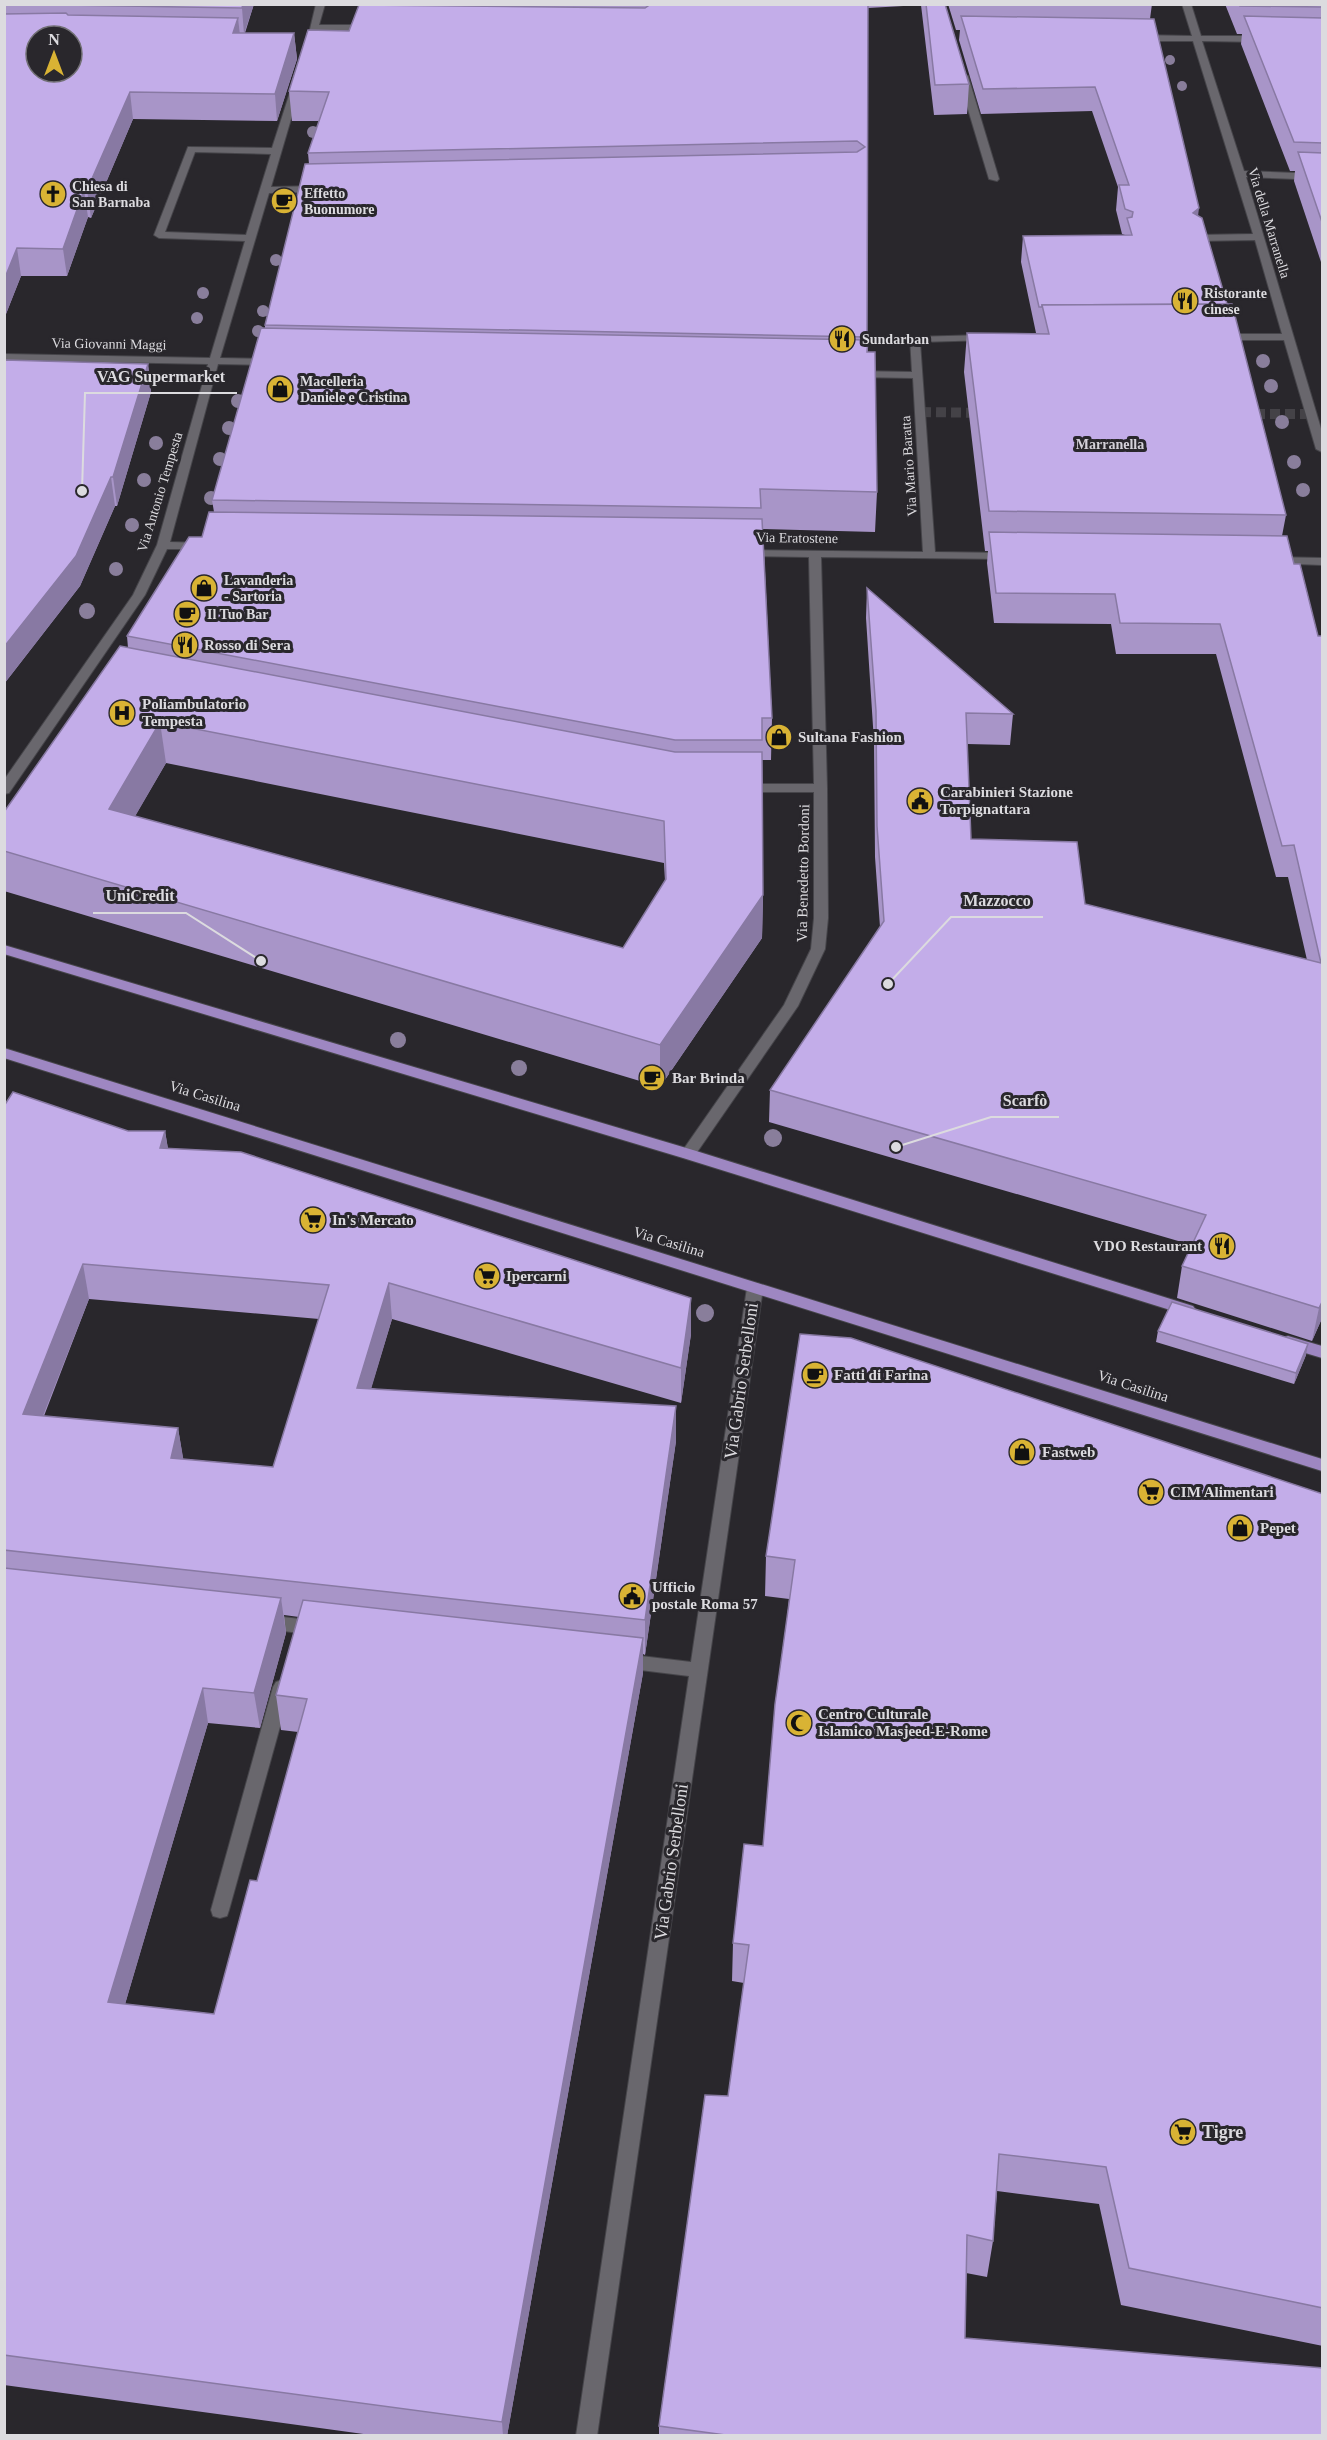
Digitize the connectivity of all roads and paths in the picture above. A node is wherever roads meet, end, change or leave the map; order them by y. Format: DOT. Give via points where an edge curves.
graph roads {
  1 [pos="321,4"];
  2 [pos="1186,4"];
  3 [pos="314,28"];
  4 [pos="378,28"];
  5 [pos="1126,38"];
  6 [pos="1197,39"];
  7 [pos="299,40"];
  8 [pos="311,40"];
  9 [pos="1276,40"];
  10 [pos="304,58"];
  11 [pos="961,68"];
  12 [pos="298,79"];
  13 [pos="276,151"];
  14 [pos="1240,174"];
  15 [pos="1323,177"];
  16 [pos="994,179"];
  17 [pos="323,189"];
  18 [pos="263,190"];
  19 [pos="1259,237"];
  20 [pos="250,238"];
  21 [pos="1197,238"];
  22 [pos="1214,337"];
  23 [pos="1289,337"];
  24 [pos="998,338"];
  25 [pos="4,357"];
  26 [pos="214,361"];
  27 [pos="286,363"];
  28 [pos="847,374"];
  29 [pos="918,375"];
  30 [pos="1323,450"];
  31 [pos="163,545"];
  32 [pos="219,546"];
  33 [pos="732,552"];
  34 [pos="815,554"];
  35 [pos="929,555"];
  36 [pos="1023,556"];
  37 [pos="1258,561"];
  38 [pos="1323,562"];
  39 [pos="731,788"];
  40 [pos="821,788"];
  41 [pos="4,790"];
  42 [pos="4,950"];
  43 [pos="4,1053"];
  44 [pos="688,1154"];
  45 [pos="755,1288"];
  46 [pos="1198,1313"];
  47 [pos="1277,1338"];
  48 [pos="1323,1352"];
  49 [pos="1323,1465"];
  50 [pos="253,1621"];
  51 [pos="335,1630"];
  52 [pos="609,1660"];
  53 [pos="699,1670"];
  54 [pos="287,1671"];
  55 [pos="220,1910"];
  56 [pos="586,2436"];
  1 -- 3 [label="street"];
  2 -- 6 [label="street, Via della Marranella"];
  3 -- 4 [label="street"];
  3 -- 8 [label="street"];
  5 -- 6 [label="street"];
  6 -- 9 [label="street"];
  6 -- 14 [label="street, Via della Marranella"];
  7 -- 8 [label="street"];
  8 -- 10 [label="street"];
  11 -- 16 [label="street"];
  12 -- 13 [label="street"];
  13 -- 18 [label="street, Via Antonio Tempesta"];
  13 -- 20 [label="street" via="191,149 159,235"];
  14 -- 15 [label="street"];
  14 -- 19 [label="street, Via della Marranella"];
  17 -- 18 [label="street"];
  18 -- 20 [label="street, Via Antonio Tempesta"];
  19 -- 21 [label="street"];
  19 -- 23 [label="street, Via della Marranella"];
  20 -- 26 [label="street, Via Antonio Tempesta"];
  22 -- 23 [label="street"];
  23 -- 30 [label="street, Via della Marranella"];
  24 -- 29 [label="street, Via Mario Baratta" via="914,339"];
  25 -- 26 [label="street, Via Giovanni Maggi"];
  26 -- 27 [label="street, Via Giovanni Maggi"];
  26 -- 31 [label="street, Via Antonio Tempesta"];
  28 -- 29 [label="street"];
  29 -- 35 [label="street, Via Mario Baratta"];
  31 -- 32 [label="street"];
  31 -- 41 [label="street, Via Antonio Tempesta" via="139,595 91,675"];
  33 -- 34 [label="street, Via Eratostene"];
  34 -- 35 [label="street, Via Eratostene"];
  34 -- 40 [label="street, Via Benedetto Bordoni"];
  35 -- 36 [label="street, Via Eratostene"];
  37 -- 38 [label="street"];
  39 -- 40 [label="street"];
  40 -- 44 [label="street, Via Benedetto Bordoni" via="818,949 791,1006"];
  42 -- 44 [label="main road"];
  43 -- 45 [label="main road, Via Casilina"];
  44 -- 46 [label="main road"];
  45 -- 49 [label="main road, Via Casilina"];
  45 -- 53 [label="street, Via Gabrio Serbelloni"];
  47 -- 48 [label="main road"];
  50 -- 51 [label="street" via="298,1632"];
  52 -- 53 [label="street"];
  53 -- 56 [label="street, Via Gabrio Serbelloni"];
  54 -- 55 [label="street"];
}
